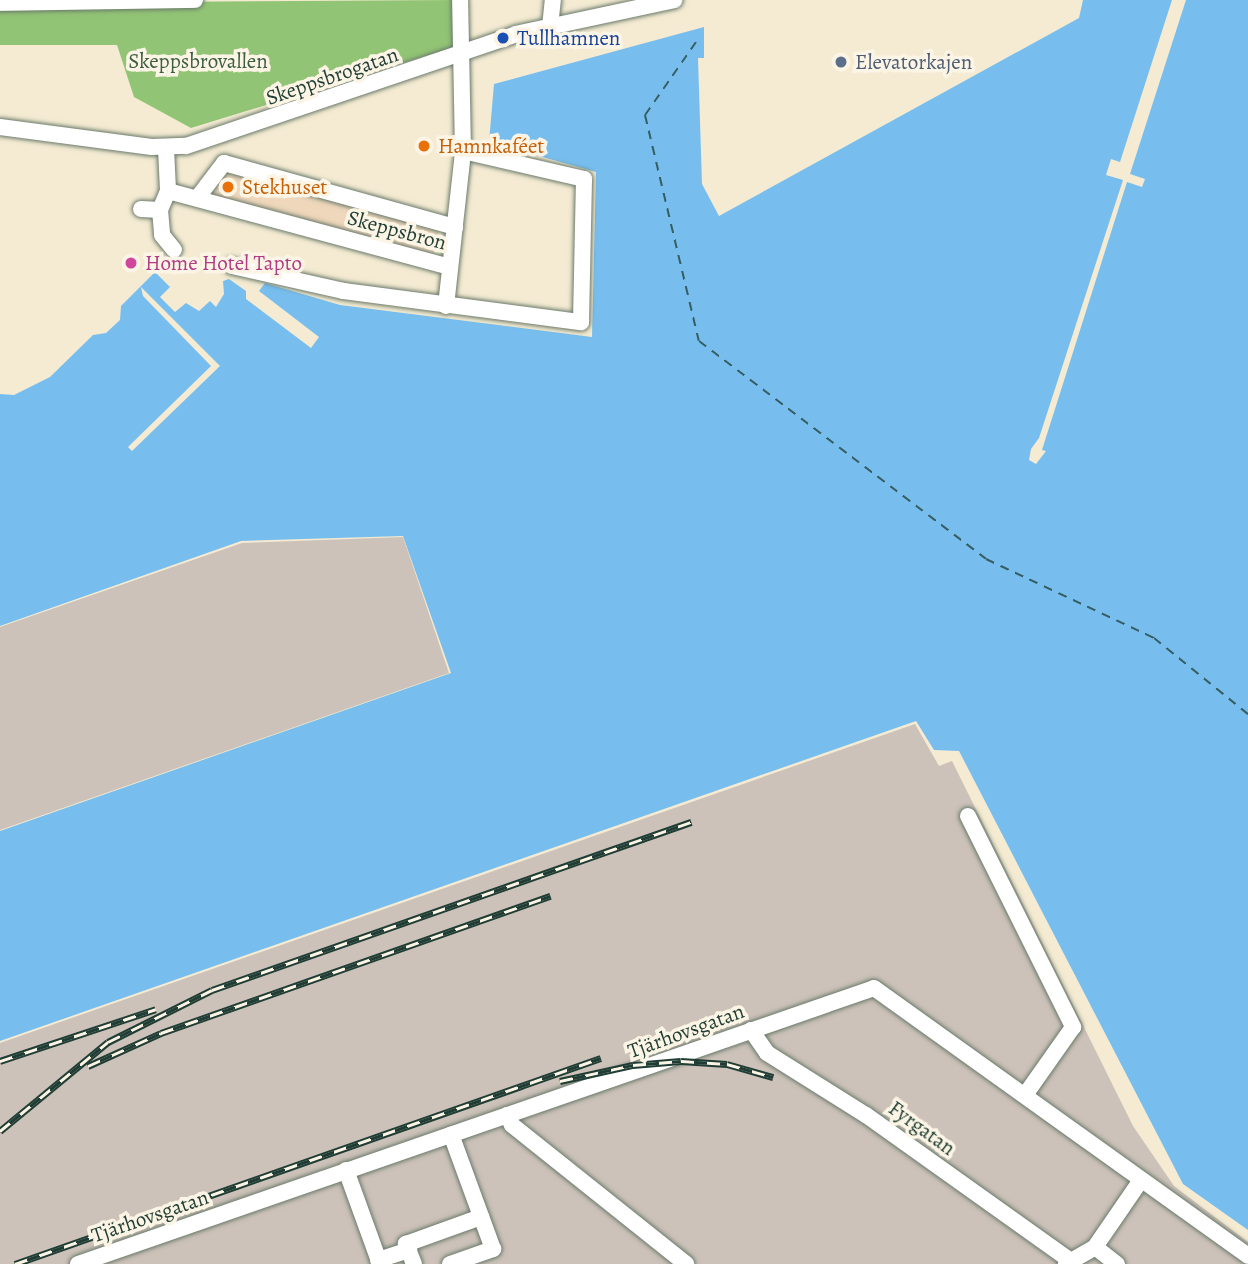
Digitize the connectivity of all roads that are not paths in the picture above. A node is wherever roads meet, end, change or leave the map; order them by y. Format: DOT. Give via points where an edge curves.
graph roads {
  1 [pos="195,0"];
  2 [pos="460,0"];
  3 [pos="553,0"];
  4 [pos="674,0"];
  5 [pos="0,3"];
  6 [pos="550,27"];
  7 [pos="459,54"];
  8 [pos="0,127"];
  9 [pos="166,148"];
  10 [pos="463,151"];
  11 [pos="168,191"];
  12 [pos="198,197"];
  13 [pos="141,209"];
  14 [pos="160,210"];
  15 [pos="455,227"];
  16 [pos="174,250"];
  17 [pos="232,266"];
  18 [pos="450,267"];
  19 [pos="446,306"];
  20 [pos="968,816"];
  21 [pos="751,1030"];
  22 [pos="1025,1096"];
  23 [pos="507,1115"];
  24 [pos="452,1134"];
  25 [pos="346,1170"];
  26 [pos="1141,1180"];
  27 [pos="481,1217"];
  28 [pos="1095,1247"];
  29 [pos="1248,1256"];
  30 [pos="411,1257"];
  31 [pos="379,1262"];
  32 [pos="1069,1263"];
  33 [pos="78,1264"];
  34 [pos="450,1264"];
  35 [pos="686,1264"];
  36 [pos="1117,1264"];
  1 -- 5 [label="street"];
  2 -- 7 [label="street, Skeppsbron"];
  3 -- 6 [label="street"];
  4 -- 6 [label="street, Skeppsbrogatan"];
  6 -- 7 [label="street, Skeppsbrogatan"];
  7 -- 9 [label="street, Skeppsbrogatan" via="204,142"];
  7 -- 10 [label="street, Skeppsbron" via="465,65"];
  8 -- 9 [label="street, Skeppsbrogatan"];
  9 -- 11 [label="street"];
  10 -- 15 [label="street, Skeppsbron"];
  10 -- 19 [label="street" via="584,179 581,322"];
  11 -- 12 [label="street, Skeppsbron"];
  11 -- 14 [label="street"];
  12 -- 15 [label="street" via="224,163"];
  12 -- 18 [label="street, Skeppsbron"];
  13 -- 14 [label="street"];
  14 -- 16 [label="street" via="162,234"];
  15 -- 18 [label="street, Skeppsbron"];
  17 -- 19 [label="street" via="344,291"];
  18 -- 19 [label="street"];
  20 -- 22 [label="street" via="1073,1027"];
  21 -- 22 [label="street, Tjärhovsgatan" via="874,988"];
  21 -- 23 [label="street, Tjärhovsgatan"];
  21 -- 32 [label="street, Fyrgatan" via="767,1053 866,1115"];
  22 -- 26 [label="street, Tjärhovsgatan"];
  23 -- 24 [label="street, Tjärhovsgatan"];
  23 -- 35 [label="street" via="512,1125"];
  24 -- 25 [label="street, Tjärhovsgatan"];
  24 -- 27 [label="street"];
  25 -- 31 [label="street"];
  25 -- 33 [label="street, Tjärhovsgatan"];
  26 -- 28 [label="street"];
  26 -- 29 [label="street, Tjärhovsgatan"];
  27 -- 30 [label="street" via="406,1244"];
  27 -- 34 [label="street" via="493,1248"];
  28 -- 32 [label="street"];
  28 -- 36 [label="street"];
  30 -- 31 [label="street"];
}
